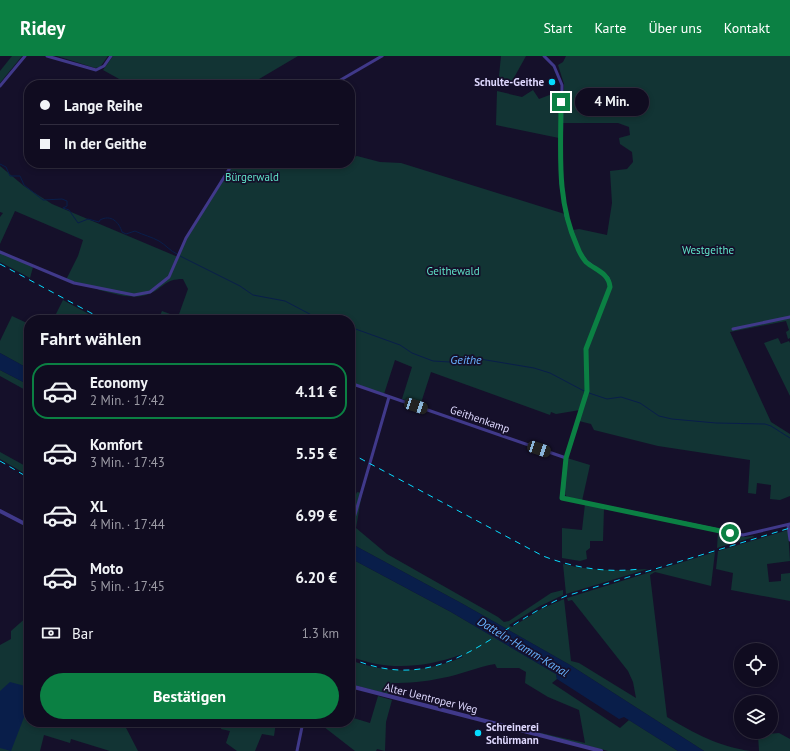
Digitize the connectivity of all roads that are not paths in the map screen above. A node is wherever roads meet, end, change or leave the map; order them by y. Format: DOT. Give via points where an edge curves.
graph roads {
  1 [pos="25,56"];
  2 [pos="47,56"];
  3 [pos="111,56"];
  4 [pos="382,56"];
  5 [pos="544,56"];
  6 [pos="341,80"];
  7 [pos="0,86"];
  8 [pos="230,168"];
  9 [pos="0,252"];
  10 [pos="790,317"];
  11 [pos="733,329"];
  12 [pos="355,385"];
  13 [pos="389,397"];
  14 [pos="566,458"];
  15 [pos="0,511"];
  16 [pos="355,515"];
  17 [pos="24,523"];
  18 [pos="789,525"];
  19 [pos="790,540"];
  20 [pos="355,687"];
  21 [pos="302,727"];
  22 [pos="297,751"];
  23 [pos="601,751"];
  1 -- 7 [label="street"];
  2 -- 3 [label="street" via="96,70 104,66"];
  4 -- 6 [label="street"];
  5 -- 14 [label="street" via="553,64 561,82 562,198 566,216 576,245 586,261 608,278 610,287 586,349 587,391"];
  8 -- 9 [label="street" via="186,238 169,277 150,292 134,295 74,283"];
  10 -- 11 [label="street"];
  12 -- 13 [label="street, Geithenkamp"];
  13 -- 14 [label="street, Geithenkamp"];
  13 -- 16 [label="street"];
  14 -- 18 [label="street" via="562,498 743,535"];
  15 -- 17 [label="street"];
  18 -- 19 [label="street"];
  20 -- 23 [label="street, Alter Uentroper Weg"];
  21 -- 22 [label="street"];
}
